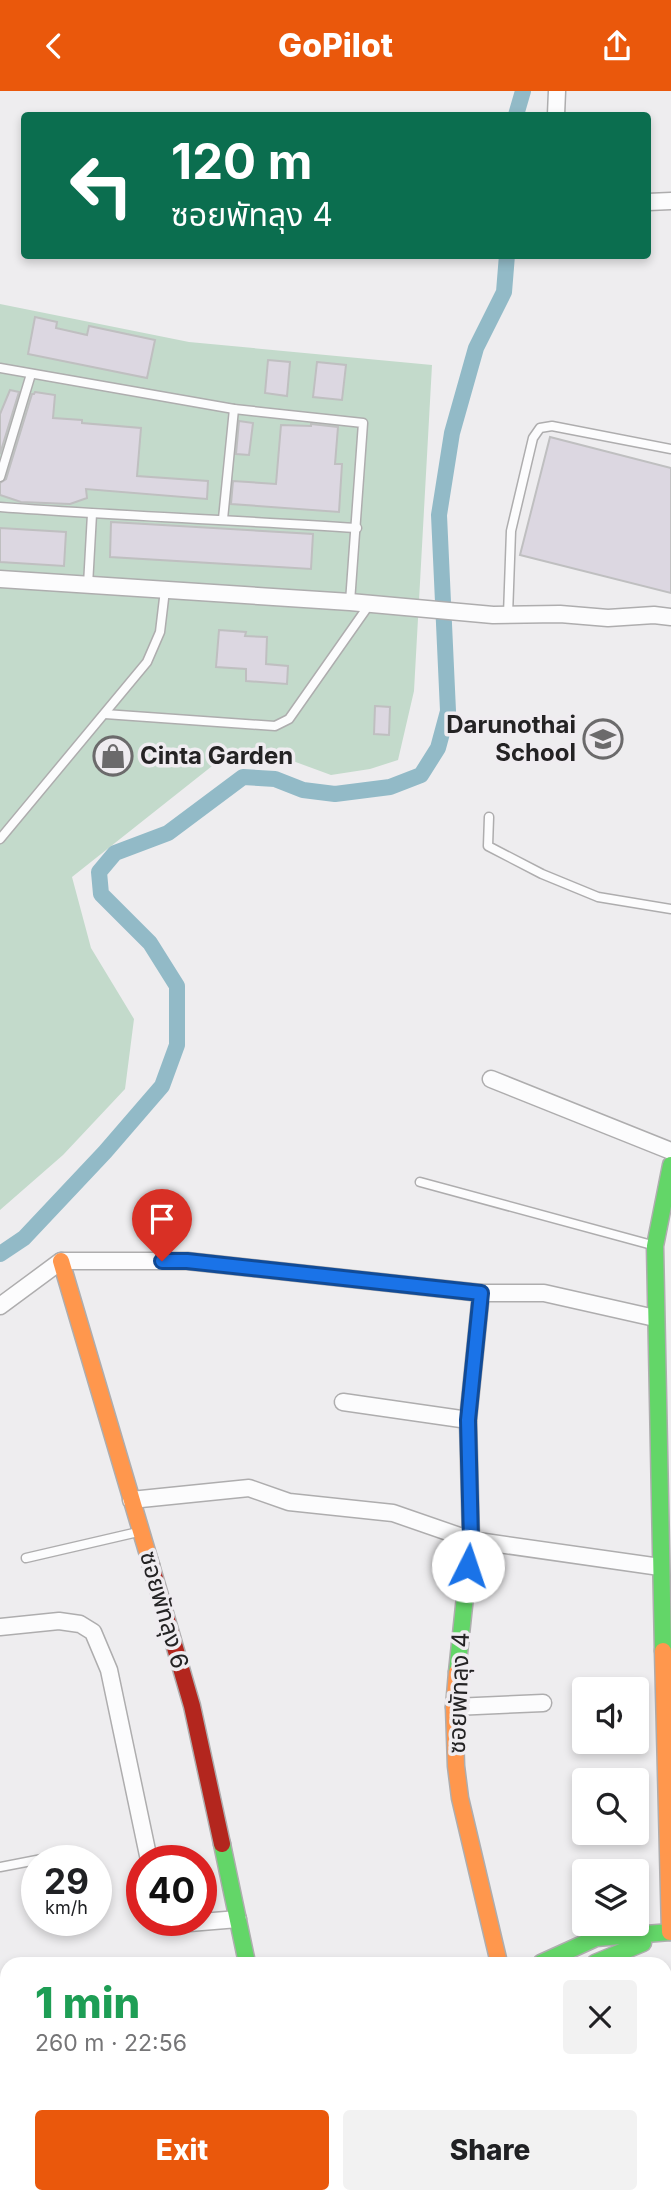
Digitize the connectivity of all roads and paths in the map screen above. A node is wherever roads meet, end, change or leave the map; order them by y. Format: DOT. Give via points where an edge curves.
graph roads {
  1 [pos="557,91"];
  2 [pos="556,112"];
  3 [pos="671,201"];
  4 [pos="651,202"];
  5 [pos="0,368"];
  6 [pos="30,374"];
  7 [pos="234,409"];
  8 [pos="671,449"];
  9 [pos="0,477"];
  10 [pos="0,507"];
  11 [pos="92,514"];
  12 [pos="223,519"];
  13 [pos="357,528"];
  14 [pos="0,579"];
  15 [pos="88,585"];
  16 [pos="165,590"];
  17 [pos="350,602"];
  18 [pos="369,604"];
  19 [pos="501,615"];
  20 [pos="671,617"];
  21 [pos="105,714"];
  22 [pos="489,817"];
  23 [pos="0,839"];
  24 [pos="671,909"];
  25 [pos="491,1079"];
  26 [pos="671,1151"];
  27 [pos="671,1165"];
  28 [pos="420,1182"];
  29 [pos="655,1245"];
  30 [pos="61,1261"];
  31 [pos="481,1293"];
  32 [pos="0,1306"];
  33 [pos="654,1318"];
  34 [pos="343,1402"];
  35 [pos="468,1420"];
  36 [pos="665,1420"];
  37 [pos="131,1500"];
  38 [pos="141,1532"];
  39 [pos="471,1540"];
  40 [pos="26,1558"];
  41 [pos="660,1567"];
  42 [pos="666,1611"];
  43 [pos="0,1627"];
  44 [pos="667,1676"];
  45 [pos="543,1703"];
  46 [pos="454,1707"];
  47 [pos="146,1845"];
  48 [pos="21,1863"];
  49 [pos="0,1867"];
  50 [pos="238,1919"];
  51 [pos="217,1921"];
  52 [pos="671,1932"];
  53 [pos="246,1957"];
  54 [pos="498,1957"];
  55 [pos="554,1957"];
  56 [pos="606,1957"];
  1 -- 2 [label="street"];
  3 -- 4 [label="street"];
  5 -- 6 [label="lane"];
  6 -- 7 [label="lane"];
  6 -- 9 [label="lane"];
  7 -- 12 [label="lane"];
  7 -- 13 [label="lane" via="363,423"];
  8 -- 19 [label="lane" via="552,426 540,428 533,438 511,531"];
  10 -- 11 [label="lane"];
  11 -- 12 [label="lane"];
  11 -- 15 [label="lane"];
  12 -- 13 [label="lane"];
  13 -- 17 [label="lane"];
  14 -- 15 [label="street"];
  15 -- 16 [label="street"];
  16 -- 17 [label="street"];
  16 -- 21 [label="lane" via="160,632 147,662"];
  17 -- 18 [label="street"];
  18 -- 19 [label="street"];
  18 -- 21 [label="lane" via="289,719 275,726"];
  19 -- 20 [label="street"];
  21 -- 23 [label="lane"];
  22 -- 24 [label="lane" via="488,846 542,874 598,897"];
  25 -- 26 [label="street"];
  27 -- 29 [label="street"];
  28 -- 29 [label="lane"];
  29 -- 33 [label="street"];
  30 -- 31 [label="street" via="187,1261"];
  30 -- 32 [label="street"];
  30 -- 37 [label="street, ซอยพัทลุง 6"];
  31 -- 33 [label="street" via="544,1293"];
  31 -- 35 [label="street, ซอยพัทลุง 4"];
  33 -- 36 [label="street"];
  34 -- 35 [label="street"];
  35 -- 39 [label="street, ซอยพัทลุง 4"];
  36 -- 41 [label="street"];
  37 -- 38 [label="street, ซอยพัทลุง 6"];
  37 -- 39 [label="street" via="249,1488 289,1502 393,1513"];
  38 -- 40 [label="lane"];
  38 -- 50 [label="street, ซอยพัทลุง 6" via="192,1706"];
  39 -- 41 [label="street"];
  39 -- 46 [label="street, ซอยพัทลุง 4"];
  41 -- 42 [label="street"];
  42 -- 44 [label="street"];
  43 -- 47 [label="street" via="59,1621 80,1624 93,1632 109,1670"];
  44 -- 52 [label="street"];
  45 -- 46 [label="street"];
  46 -- 54 [label="street, ซอยพัทลุง 4" via="460,1798"];
  48 -- 49 [label="lane"];
  50 -- 51 [label="street"];
  50 -- 53 [label="street, ซอยพัทลุง 6"];
  52 -- 55 [label="street" via="596,1938"];
  52 -- 56 [label="street"];
}
